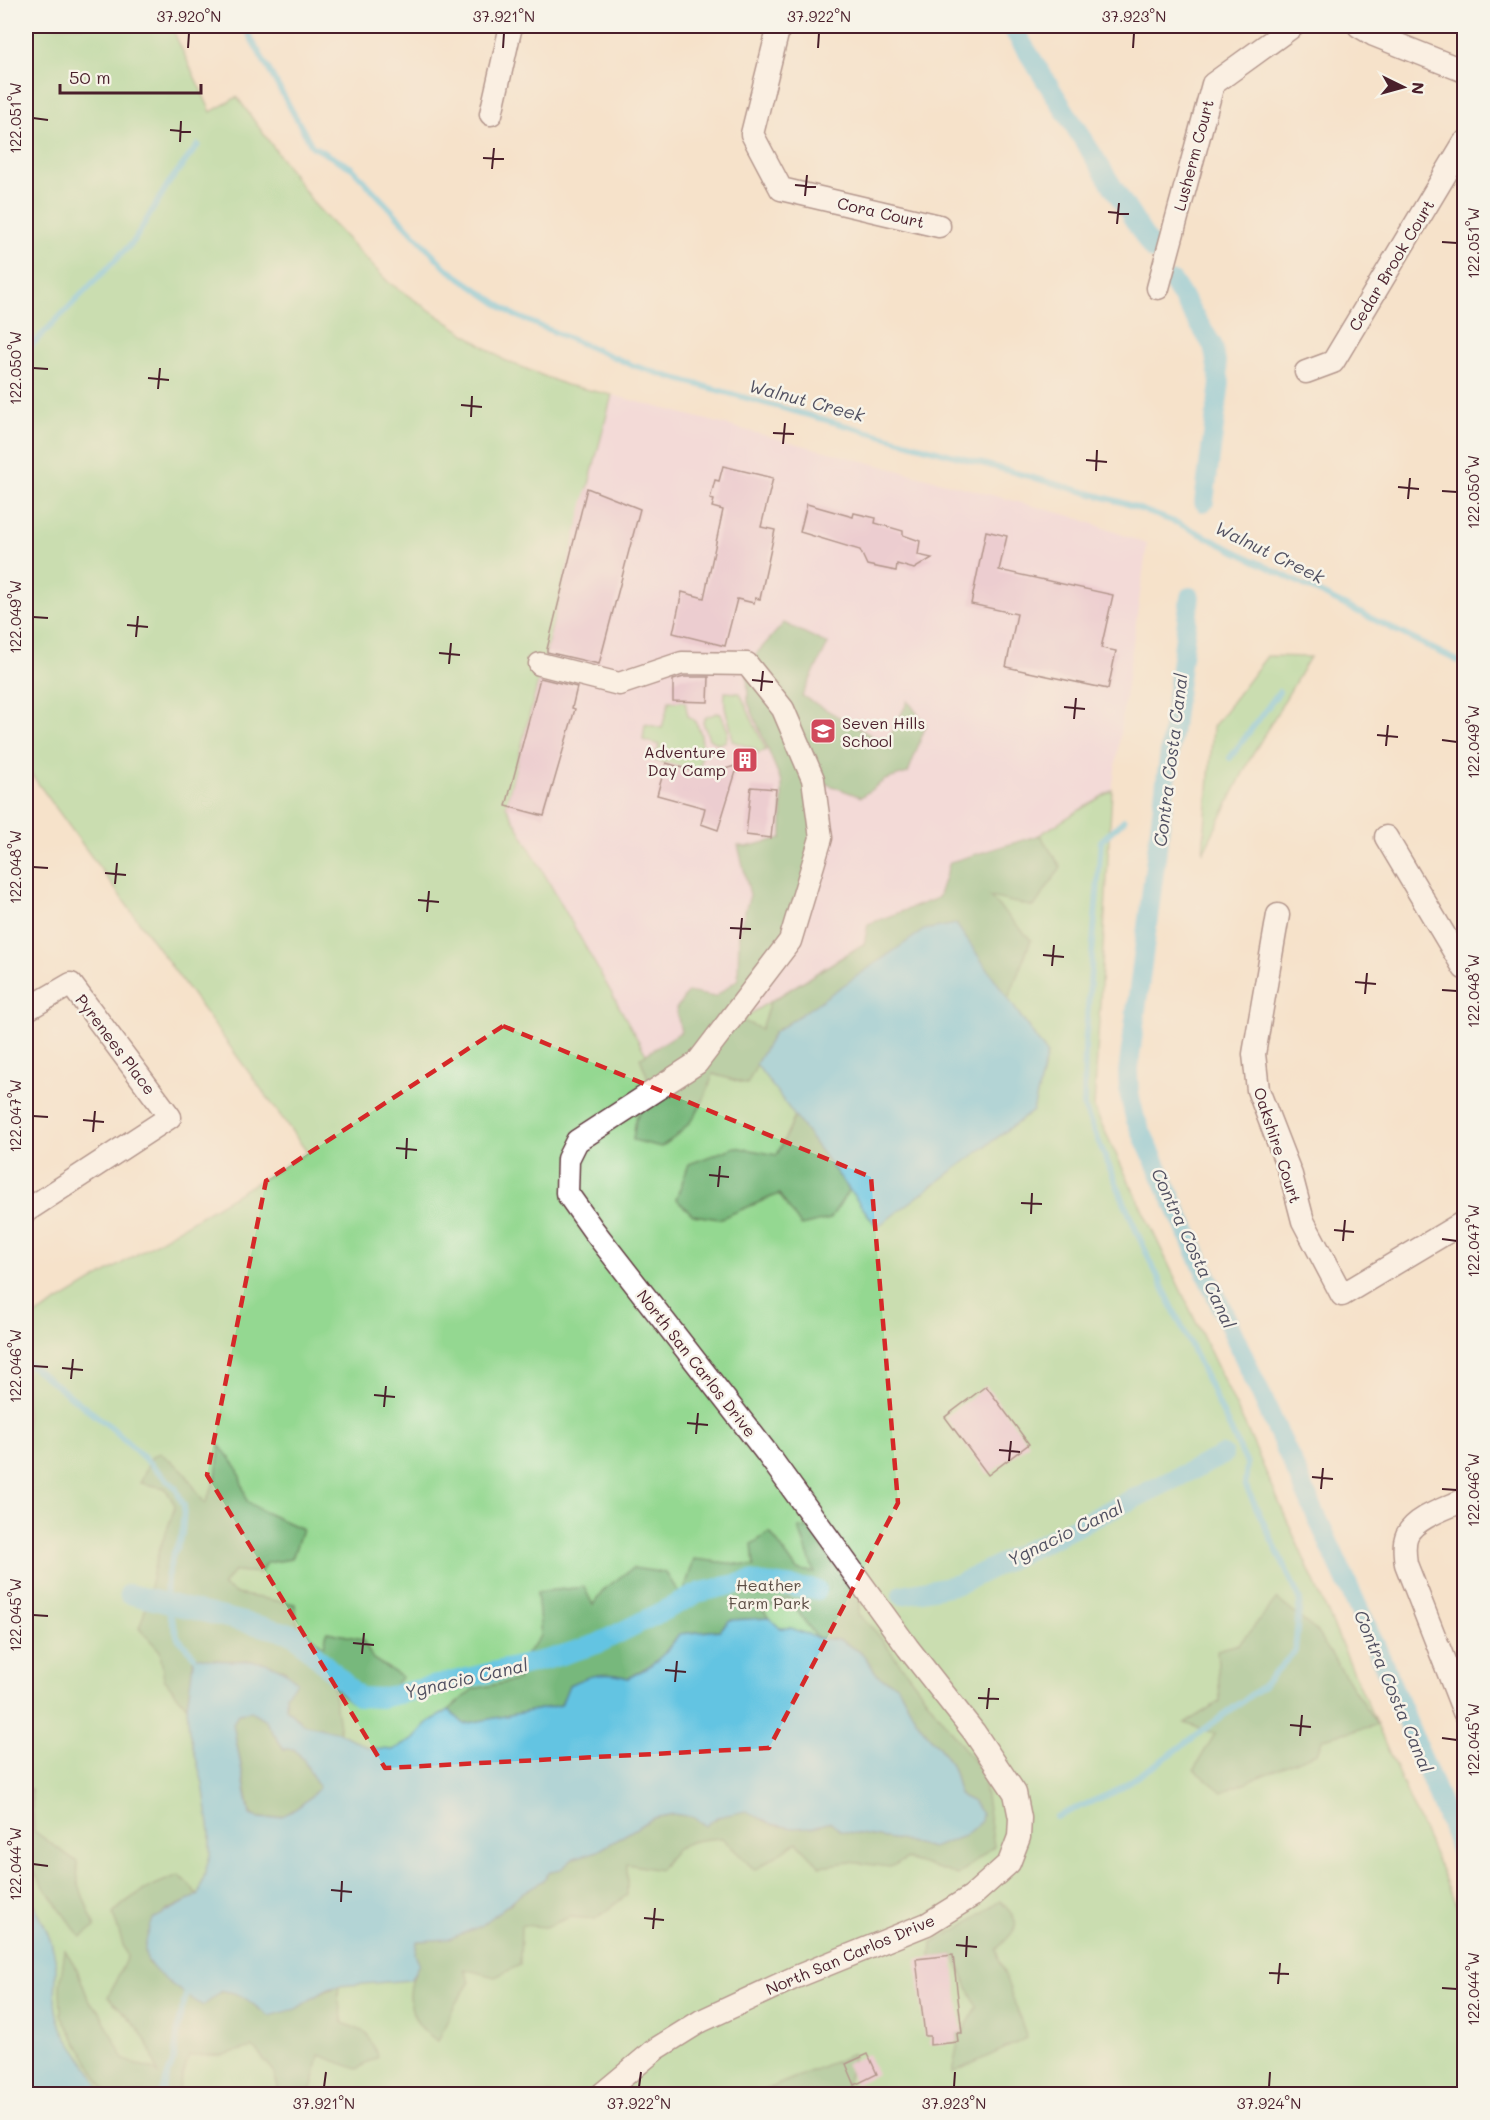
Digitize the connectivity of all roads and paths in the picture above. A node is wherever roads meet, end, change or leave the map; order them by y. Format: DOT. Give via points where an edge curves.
graph roads {
  1 [pos="511,26"];
  2 [pos="779,26"];
  3 [pos="1293,26"];
  4 [pos="1359,26"];
  5 [pos="1464,71"];
  6 [pos="491,114"];
  7 [pos="1464,143"];
  8 [pos="939,225"];
  9 [pos="1161,278"];
  10 [pos="1306,372"];
  11 [pos="540,663"];
  12 [pos="1386,837"];
  13 [pos="1278,915"];
  14 [pos="1464,968"];
  15 [pos="26,1010"];
  16 [pos="26,1212"];
  17 [pos="1464,1222"];
  18 [pos="1464,1500"];
  19 [pos="1464,1712"];
  20 [pos="602,2094"];
  1 -- 6 [label="street"];
  2 -- 8 [label="street, Cora Court" via="752,134 781,189"];
  3 -- 9 [label="street, Lusherm Court" via="1212,84"];
  4 -- 5 [label="street"];
  7 -- 10 [label="street, Cedar Brook Court" via="1333,363"];
  11 -- 20 [label="street, North San Carlos Drive" via="619,684 682,663 747,664 783,709 813,779 821,838 790,941 697,1063 577,1141 568,1159 567,1193 974,1732 1014,1793 1020,1818 1009,1863 972,1896 874,1947 796,1977 701,2021 656,2049"];
  12 -- 14 [label="street"];
  13 -- 17 [label="street, Oakshire Court" via="1254,1054 1258,1090 1291,1175 1303,1221 1342,1295"];
  15 -- 16 [label="street, Pyrenees Place" via="71,984 170,1117"];
  18 -- 19 [label="street" via="1434,1513 1407,1535 1406,1564"];
}
